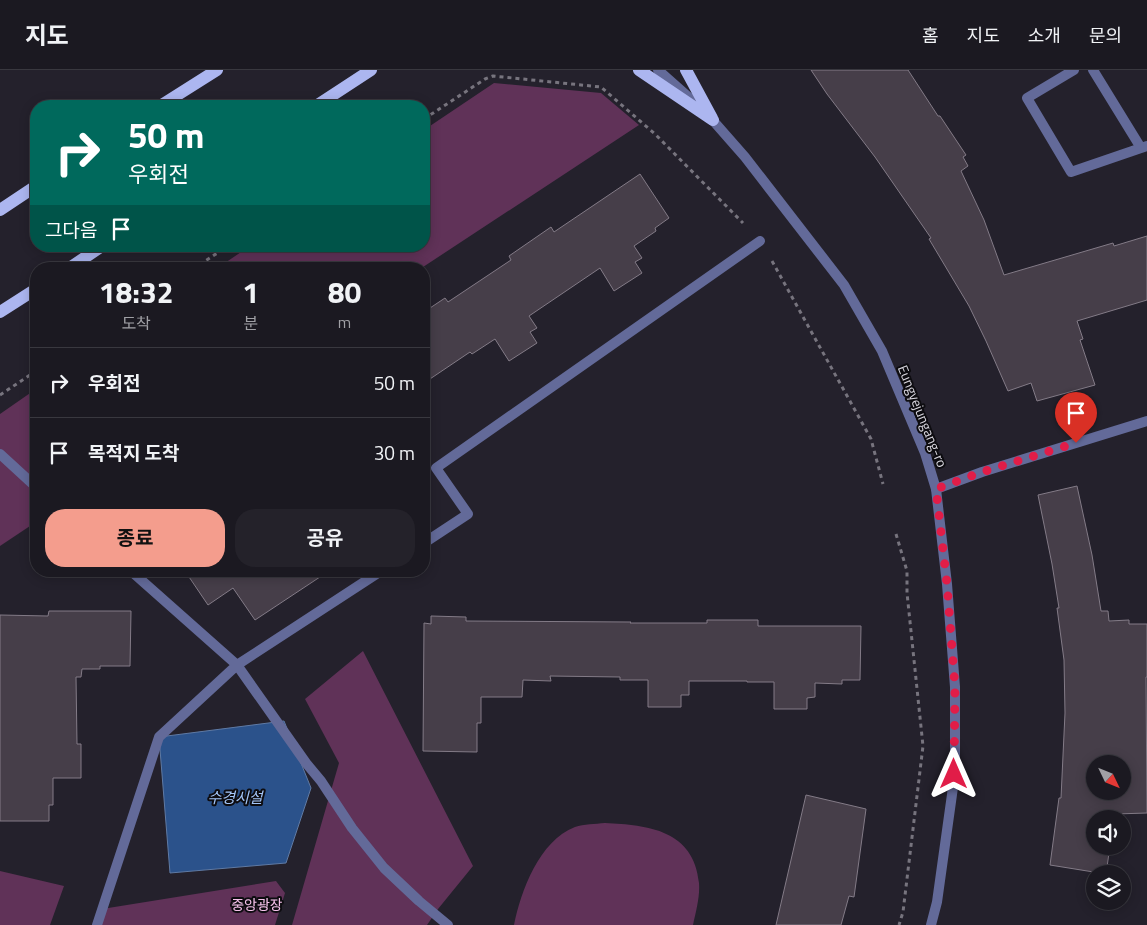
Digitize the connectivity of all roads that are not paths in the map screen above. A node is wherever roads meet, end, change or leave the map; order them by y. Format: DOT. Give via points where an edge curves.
graph roads {
  1 [pos="217,70"];
  2 [pos="371,70"];
  3 [pos="639,70"];
  4 [pos="658,70"];
  5 [pos="686,70"];
  6 [pos="1074,70"];
  7 [pos="1093,70"];
  8 [pos="170,100"];
  9 [pos="325,100"];
  10 [pos="713,120"];
  11 [pos="1144,147"];
  12 [pos="30,190"];
  13 [pos="0,210"];
  14 [pos="760,241"];
  15 [pos="93,252"];
  16 [pos="78,262"];
  17 [pos="30,293"];
  18 [pos="0,312"];
  19 [pos="1147,421"];
  20 [pos="0,454"];
  21 [pos="30,482"];
  22 [pos="936,489"];
  23 [pos="430,539"];
  24 [pos="138,577"];
  25 [pos="372,577"];
  26 [pos="237,666"];
  27 [pos="97,925"];
  28 [pos="448,925"];
  29 [pos="931,925"];
  1 -- 8 [label="main road"];
  2 -- 9 [label="main road"];
  3 -- 10 [label="main road"];
  4 -- 10 [label="street, Eungyejungang-ro"];
  5 -- 10 [label="main road"];
  6 -- 11 [label="street" via="1027,98 1071,172"];
  7 -- 11 [label="street"];
  10 -- 22 [label="street, Eungyejungang-ro" via="844,285 882,352 925,453"];
  12 -- 13 [label="main road"];
  14 -- 23 [label="street" via="436,468 468,514"];
  15 -- 16 [label="main road"];
  17 -- 18 [label="main road"];
  19 -- 22 [label="street"];
  20 -- 21 [label="street"];
  22 -- 29 [label="street, Eungyejungang-ro" via="955,687 955,764 937,902"];
  24 -- 26 [label="street"];
  25 -- 26 [label="street"];
  26 -- 27 [label="street" via="159,736"];
  26 -- 28 [label="street" via="384,868"];
}
